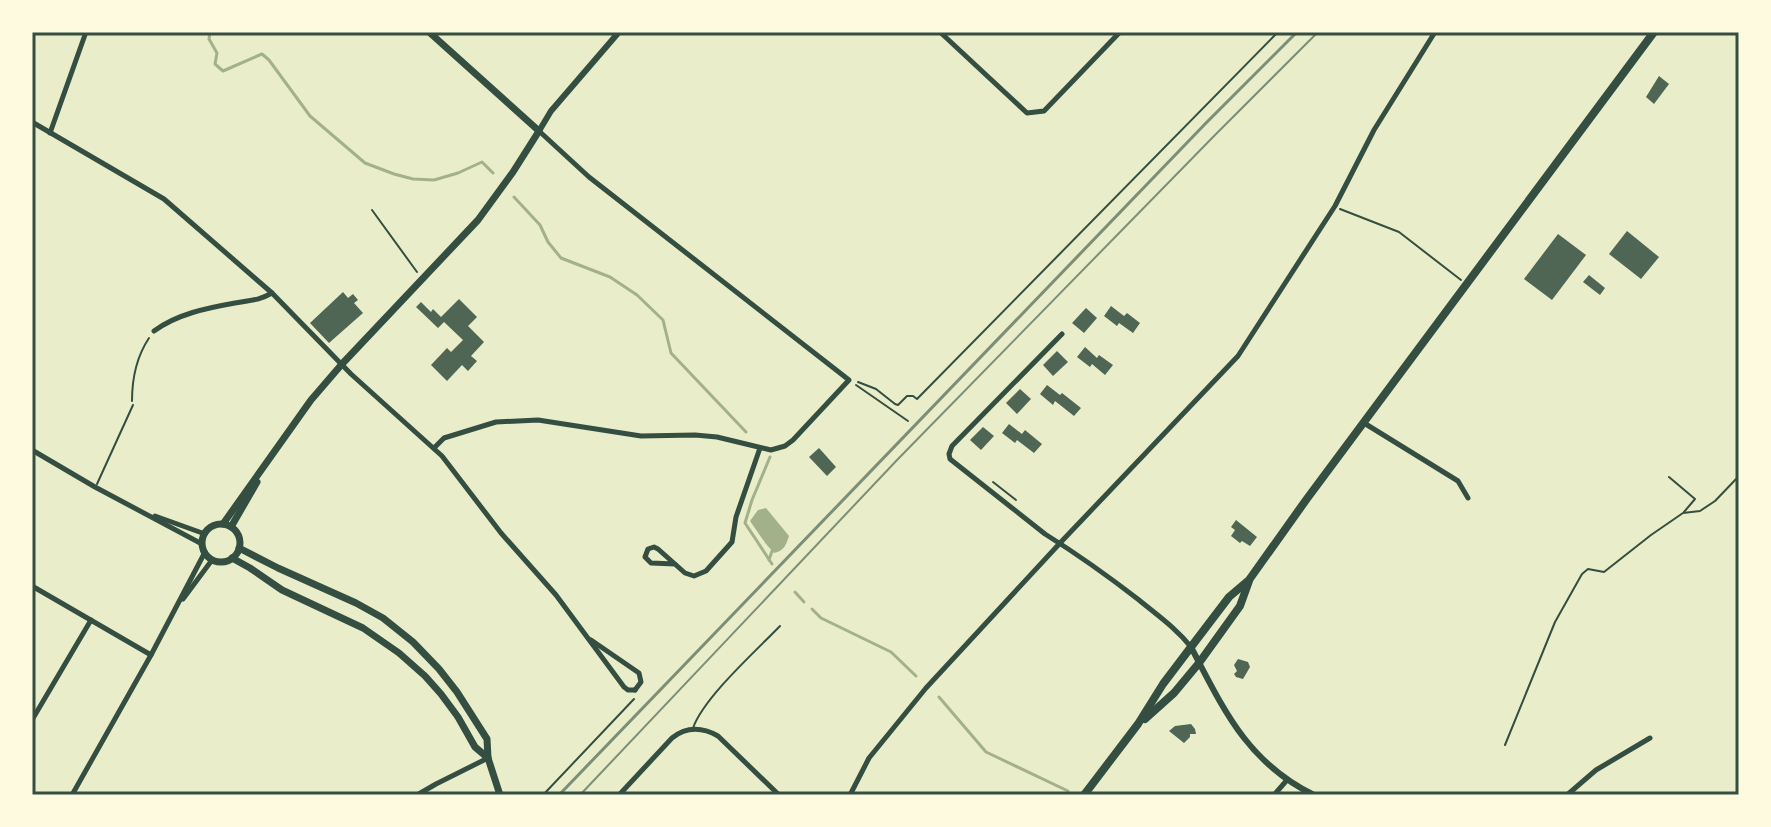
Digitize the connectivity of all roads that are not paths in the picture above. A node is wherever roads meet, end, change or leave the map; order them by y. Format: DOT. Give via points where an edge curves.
graph roads {
  1 [pos="86,32"];
  2 [pos="429,32"];
  3 [pos="619,32"];
  4 [pos="940,32"];
  5 [pos="1120,32"];
  6 [pos="1435,32"];
  7 [pos="1654,32"];
  8 [pos="32,122"];
  9 [pos="539,131"];
  10 [pos="50,133"];
  11 [pos="272,293"];
  12 [pos="154,331"];
  13 [pos="1062,334"];
  14 [pos="342,364"];
  15 [pos="133,405"];
  16 [pos="1363,422"];
  17 [pos="434,448"];
  18 [pos="760,448"];
  19 [pos="32,450"];
  20 [pos="95,487"];
  21 [pos="1468,498"];
  22 [pos="143,512"];
  23 [pos="227,526"];
  24 [pos="205,534"];
  25 [pos="1061,542"];
  26 [pos="204,548"];
  27 [pos="239,548"];
  28 [pos="232,558"];
  29 [pos="212,560"];
  30 [pos="675,564"];
  31 [pos="1249,580"];
  32 [pos="32,586"];
  33 [pos="176,610"];
  34 [pos="91,620"];
  35 [pos="780,626"];
  36 [pos="587,637"];
  37 [pos="1191,647"];
  38 [pos="151,655"];
  39 [pos="1199,663"];
  40 [pos="32,720"];
  41 [pos="1138,724"];
  42 [pos="693,729"];
  43 [pos="1650,738"];
  44 [pos="488,758"];
  45 [pos="1287,780"];
  46 [pos="72,795"];
  47 [pos="417,795"];
  48 [pos="500,795"];
  49 [pos="619,795"];
  50 [pos="779,795"];
  51 [pos="850,795"];
  52 [pos="1084,795"];
  53 [pos="1274,795"];
  54 [pos="1314,795"];
  55 [pos="1567,795"];
  1 -- 10 [label="street"];
  2 -- 9 [label="main road"];
  3 -- 9 [label="street"];
  4 -- 5 [label="street" via="1027,113 1044,111"];
  6 -- 25 [label="street" via="1374,130 1335,206 1238,356"];
  7 -- 16 [label="main road"];
  8 -- 10 [label="street"];
  9 -- 14 [label="main road" via="478,220"];
  9 -- 18 [label="street" via="589,177 849,380 789,443"];
  10 -- 11 [label="street" via="164,199"];
  11 -- 12 [label="street" via="176,317"];
  11 -- 14 [label="street"];
  13 -- 25 [label="street" via="952,446 949,456"];
  14 -- 17 [label="street"];
  14 -- 23 [label="main road" via="269,459"];
  15 -- 20 [label="lane"];
  16 -- 21 [label="street" via="1458,481"];
  16 -- 31 [label="main road"];
  17 -- 18 [label="street" via="444,438 496,422 538,420 641,436 707,436"];
  17 -- 36 [label="street"];
  18 -- 30 [label="street" via="729,547 698,575"];
  19 -- 20 [label="street"];
  20 -- 22 [label="street"];
  22 -- 24 [label="street"];
  22 -- 26 [label="street"];
  23 -- 24 [label="main road" via="212,527"];
  23 -- 27 [label="main road" via="239,537"];
  24 -- 26 [label="main road"];
  25 -- 37 [label="street"];
  25 -- 51 [label="street" via="926,688 869,758"];
  26 -- 29 [label="main road"];
  26 -- 33 [label="street"];
  27 -- 28 [label="main road"];
  27 -- 44 [label="main road" via="356,603 404,633 469,709 487,739"];
  28 -- 29 [label="main road"];
  28 -- 44 [label="main road" via="399,653 433,685"];
  29 -- 33 [label="street"];
  30 -- 30 [label="street" via="654,547 645,552 651,563"];
  31 -- 37 [label="main road"];
  31 -- 39 [label="main road" via="1240,606"];
  32 -- 34 [label="street"];
  33 -- 38 [label="street"];
  34 -- 38 [label="street"];
  34 -- 40 [label="street"];
  35 -- 42 [label="lane" via="719,689"];
  36 -- 36 [label="street" via="639,673 641,682 635,690 624,687"];
  37 -- 39 [label="street"];
  37 -- 41 [label="main road"];
  38 -- 46 [label="street"];
  39 -- 41 [label="main road"];
  39 -- 45 [label="street" via="1244,740"];
  41 -- 52 [label="main road"];
  42 -- 49 [label="street" via="672,738"];
  42 -- 50 [label="street" via="718,736"];
  43 -- 55 [label="street" via="1596,770"];
  44 -- 47 [label="street"];
  44 -- 48 [label="main road"];
  45 -- 53 [label="street"];
  45 -- 54 [label="street"];
}
